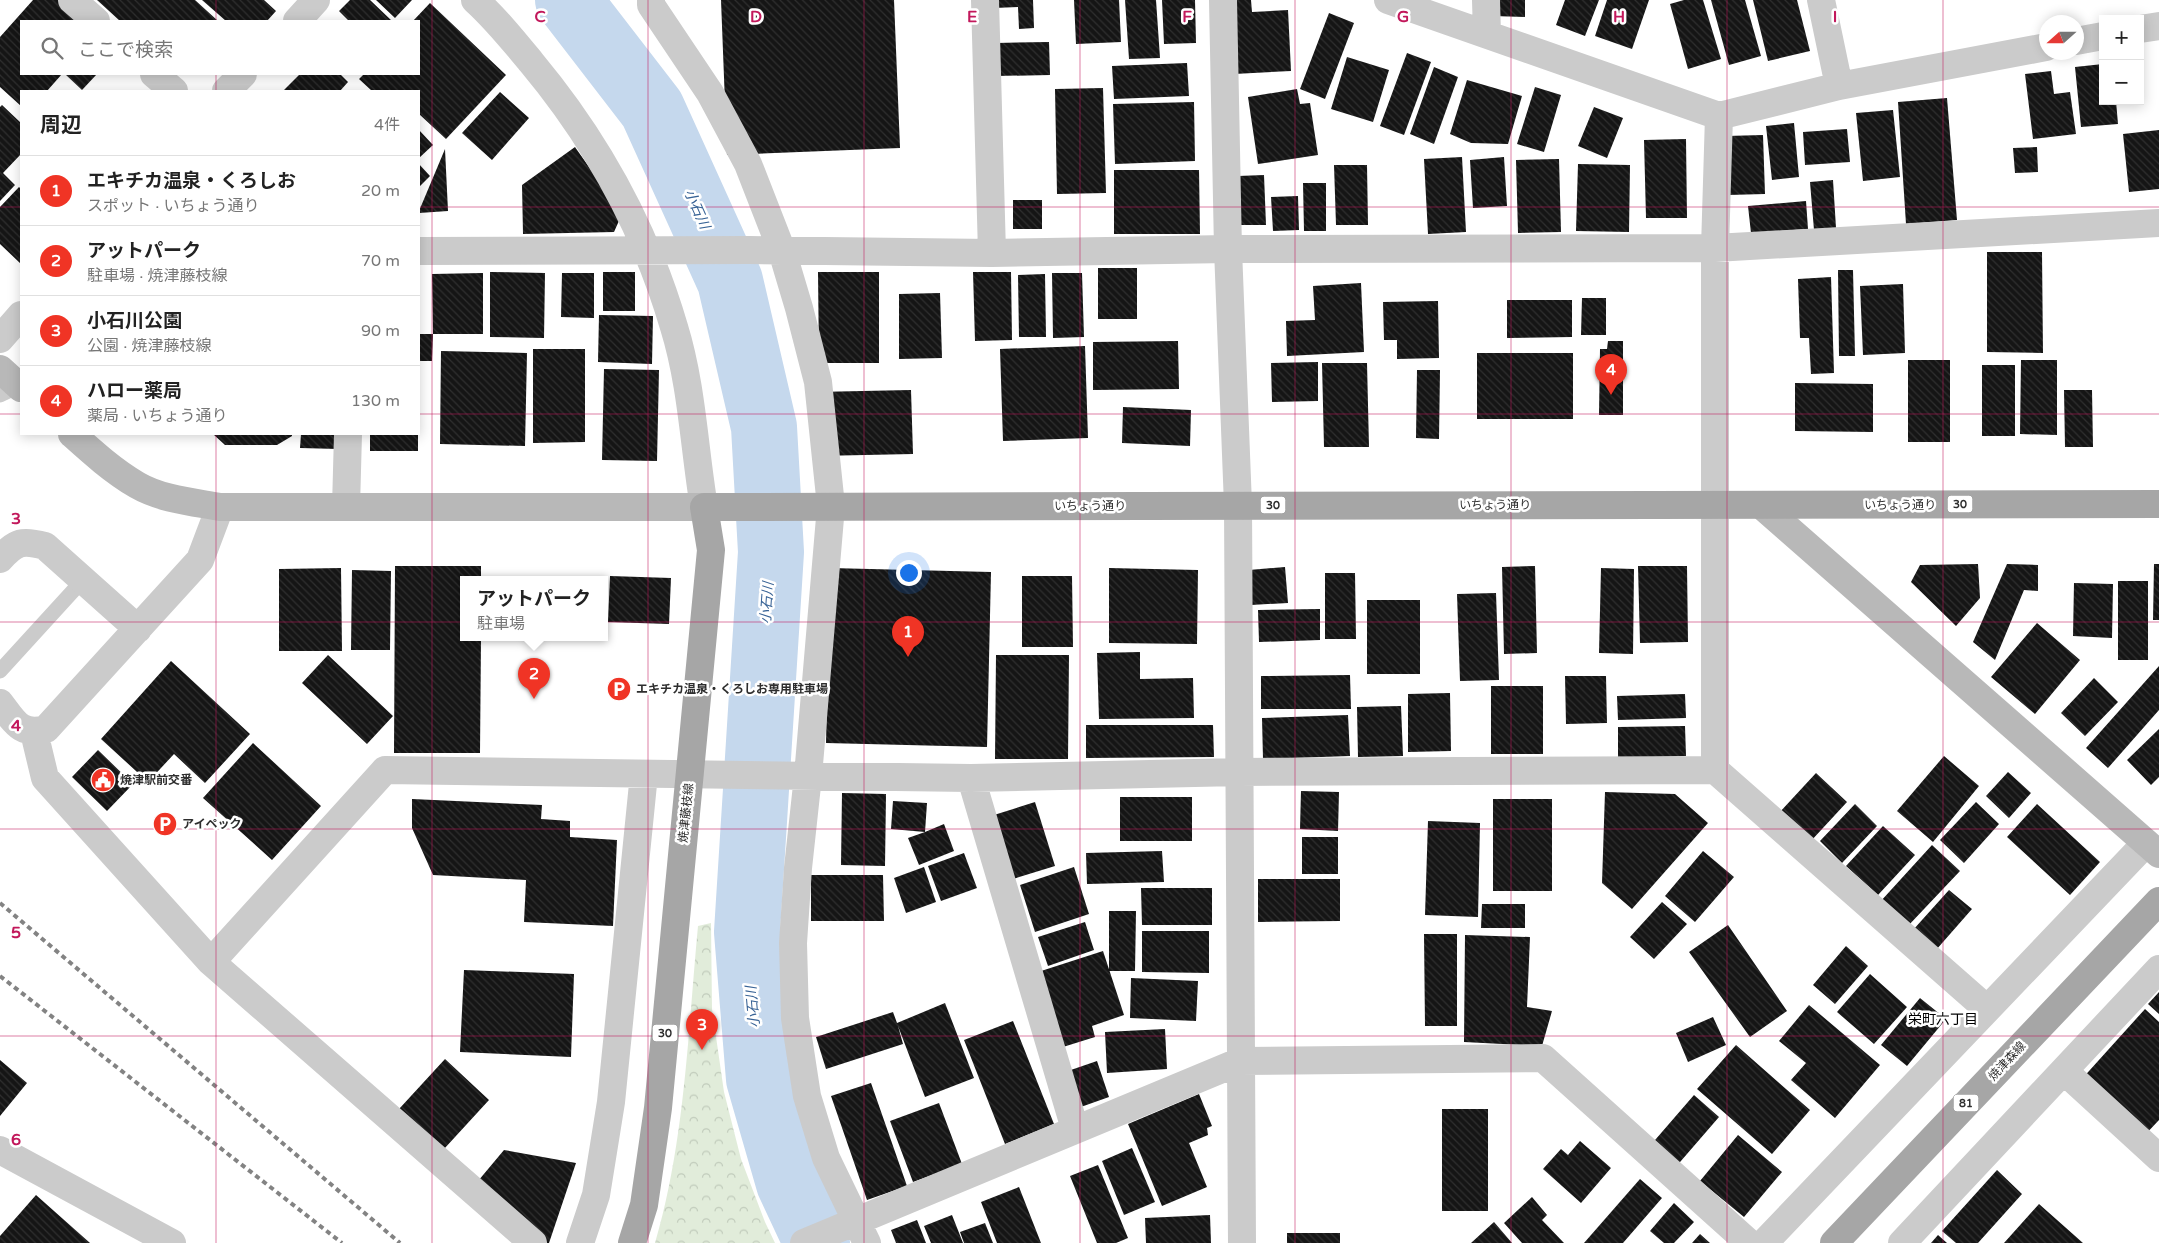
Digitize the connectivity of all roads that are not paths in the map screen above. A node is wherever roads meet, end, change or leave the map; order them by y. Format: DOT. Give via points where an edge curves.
graph roads {
  1 [pos="72,0"];
  2 [pos="316,0"];
  3 [pos="475,0"];
  4 [pos="651,0"];
  5 [pos="985,0"];
  6 [pos="1223,0"];
  7 [pos="1388,0"];
  8 [pos="1486,0"];
  9 [pos="1821,0"];
  10 [pos="95,20"];
  11 [pos="298,20"];
  12 [pos="2159,26"];
  13 [pos="2144,28"];
  14 [pos="1487,34"];
  15 [pos="2099,37"];
  16 [pos="2084,40"];
  17 [pos="2039,48"];
  18 [pos="155,75"];
  19 [pos="243,75"];
  20 [pos="1839,86"];
  21 [pos="173,90"];
  22 [pos="227,90"];
  23 [pos="1720,116"];
  24 [pos="2159,223"];
  25 [pos="1715,248"];
  26 [pos="1228,249"];
  27 [pos="647,250"];
  28 [pos="420,251"];
  29 [pos="782,251"];
  30 [pos="992,254"];
  31 [pos="20,316"];
  32 [pos="0,339"];
  33 [pos="73,435"];
  34 [pos="348,435"];
  35 [pos="1715,504"];
  36 [pos="2159,504"];
  37 [pos="1238,505"];
  38 [pos="1761,505"];
  39 [pos="831,506"];
  40 [pos="220,507"];
  41 [pos="346,507"];
  42 [pos="704,507"];
  43 [pos="0,559"];
  44 [pos="83,580"];
  45 [pos="138,629"];
  46 [pos="0,671"];
  47 [pos="0,703"];
  48 [pos="34,732"];
  49 [pos="1715,770"];
  50 [pos="1239,772"];
  51 [pos="644,774"];
  52 [pos="701,775"];
  53 [pos="804,776"];
  54 [pos="971,778"];
  55 [pos="2152,849"];
  56 [pos="2159,901"];
  57 [pos="211,962"];
  58 [pos="2159,969"];
  59 [pos="1987,1009"];
  60 [pos="1241,1060"];
  61 [pos="2064,1070"];
  62 [pos="1075,1129"];
  63 [pos="1,1154"];
  64 [pos="2159,1158"];
  65 [pos="854,1231"];
  66 [pos="172,1243"];
  67 [pos="533,1243"];
  68 [pos="580,1243"];
  69 [pos="632,1243"];
  70 [pos="804,1243"];
  71 [pos="1242,1243"];
  72 [pos="1750,1243"];
  73 [pos="1764,1243"];
  74 [pos="1834,1243"];
  75 [pos="1902,1243"];
  1 -- 10 [label="street"];
  2 -- 11 [label="street"];
  3 -- 27 [label="street" via="496,19 564,101 613,177"];
  4 -- 29 [label="street" via="710,92 748,164"];
  5 -- 30 [label="street"];
  6 -- 26 [label="street"];
  7 -- 14 [label="street"];
  8 -- 14 [label="street"];
  9 -- 20 [label="street"];
  12 -- 13 [label="street"];
  14 -- 23 [label="street"];
  15 -- 16 [label="street"];
  17 -- 20 [label="street"];
  18 -- 21 [label="street"];
  19 -- 22 [label="street"];
  20 -- 23 [label="street"];
  23 -- 25 [label="street"];
  24 -- 25 [label="street"];
  25 -- 26 [label="street"];
  25 -- 35 [label="street"];
  26 -- 30 [label="street"];
  26 -- 37 [label="street"];
  27 -- 28 [label="street"];
  27 -- 29 [label="street"];
  27 -- 42 [label="street" via="674,328 689,395"];
  29 -- 30 [label="street"];
  29 -- 39 [label="street" via="818,382"];
  31 -- 32 [label="street"];
  33 -- 40 [label="street" via="138,485 176,499"];
  34 -- 41 [label="street"];
  35 -- 37 [label="main road, いちょう通り / 30"];
  35 -- 38 [label="main road, いちょう通り / 30"];
  35 -- 49 [label="street"];
  36 -- 38 [label="main road, いちょう通り / 30"];
  37 -- 39 [label="main road, いちょう通り / 30"];
  37 -- 50 [label="street"];
  38 -- 55 [label="street"];
  39 -- 42 [label="main road, 30"];
  39 -- 53 [label="street"];
  40 -- 41 [label="street"];
  40 -- 45 [label="street" via="200,560"];
  41 -- 42 [label="street"];
  42 -- 52 [label="main road, 焼津藤枝線 / 30" via="711,550"];
  43 -- 44 [label="street" via="9,548 26,541 45,546"];
  44 -- 45 [label="street"];
  44 -- 46 [label="lane"];
  45 -- 48 [label="street" via="46,729"];
  47 -- 48 [label="street" via="20,728"];
  48 -- 57 [label="street" via="45,778"];
  49 -- 50 [label="street"];
  49 -- 59 [label="street"];
  50 -- 54 [label="street"];
  50 -- 60 [label="street"];
  51 -- 52 [label="street"];
  51 -- 57 [label="street" via="385,770"];
  51 -- 68 [label="street" via="611,1102 596,1195"];
  52 -- 53 [label="street"];
  52 -- 69 [label="main road, 焼津藤枝線 / 30" via="644,1205"];
  53 -- 54 [label="street"];
  53 -- 65 [label="street" via="793,943 795,1018 807,1096"];
  54 -- 62 [label="street"];
  55 -- 59 [label="street"];
  56 -- 74 [label="main road, 焼津森線 / 81"];
  57 -- 67 [label="street"];
  58 -- 61 [label="street"];
  59 -- 73 [label="street"];
  60 -- 62 [label="street"];
  60 -- 71 [label="street"];
  60 -- 72 [label="street" via="1543,1058"];
  61 -- 64 [label="street"];
  61 -- 75 [label="street"];
  62 -- 65 [label="street"];
  63 -- 66 [label="street"];
  65 -- 70 [label="street"];
}
